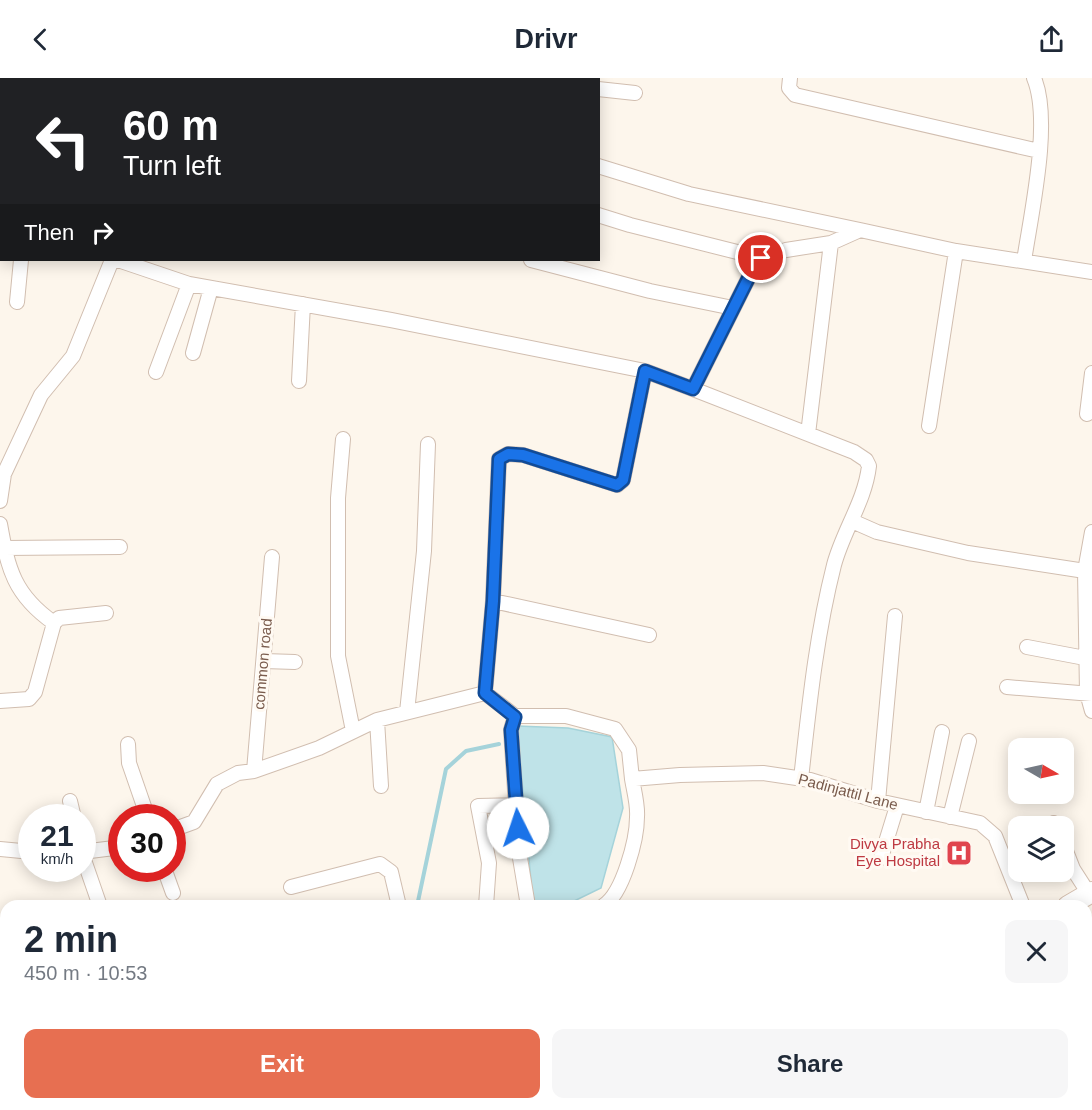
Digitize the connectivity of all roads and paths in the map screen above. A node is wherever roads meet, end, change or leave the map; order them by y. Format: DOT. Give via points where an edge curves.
graph roads {
  1 [pos="790,78"];
  2 [pos="1034,78"];
  3 [pos="600,89"];
  4 [pos="635,93"];
  5 [pos="1039,151"];
  6 [pos="600,167"];
  7 [pos="600,216"];
  8 [pos="860,230"];
  9 [pos="831,243"];
  10 [pos="956,251"];
  11 [pos="761,258"];
  12 [pos="21,261"];
  13 [pos="112,261"];
  14 [pos="535,261"];
  15 [pos="1024,261"];
  16 [pos="132,262"];
  17 [pos="1092,272"];
  18 [pos="189,284"];
  19 [pos="211,288"];
  20 [pos="17,302"];
  21 [pos="303,304"];
  22 [pos="733,308"];
  23 [pos="193,352"];
  24 [pos="645,371"];
  25 [pos="156,372"];
  26 [pos="1092,373"];
  27 [pos="299,381"];
  28 [pos="693,389"];
  29 [pos="1087,414"];
  30 [pos="929,426"];
  31 [pos="808,434"];
  32 [pos="343,439"];
  33 [pos="428,444"];
  34 [pos="0,501"];
  35 [pos="852,521"];
  36 [pos="0,524"];
  37 [pos="1092,532"];
  38 [pos="120,547"];
  39 [pos="4,548"];
  40 [pos="273,557"];
  41 [pos="1085,571"];
  42 [pos="493,601"];
  43 [pos="106,613"];
  44 [pos="895,616"];
  45 [pos="54,623"];
  46 [pos="649,635"];
  47 [pos="1027,647"];
  48 [pos="1085,658"];
  49 [pos="264,661"];
  50 [pos="295,662"];
  51 [pos="1007,687"];
  52 [pos="485,693"];
  53 [pos="1089,694"];
  54 [pos="0,702"];
  55 [pos="1092,711"];
  56 [pos="407,712"];
  57 [pos="515,717"];
  58 [pos="377,720"];
  59 [pos="354,730"];
  60 [pos="942,732"];
  61 [pos="969,741"];
  62 [pos="128,744"];
  63 [pos="254,771"];
  64 [pos="632,779"];
  65 [pos="801,779"];
  66 [pos="381,786"];
  67 [pos="70,801"];
  68 [pos="878,801"];
  69 [pos="71,804"];
  70 [pos="143,804"];
  71 [pos="516,805"];
  72 [pos="897,806"];
  73 [pos="926,812"];
  74 [pos="950,817"];
  75 [pos="186,825"];
  76 [pos="0,849"];
  77 [pos="18,851"];
  78 [pos="881,858"];
  79 [pos="1074,870"];
  80 [pos="92,882"];
  81 [pos="169,882"];
  82 [pos="291,886"];
  83 [pos="173,893"];
  84 [pos="1091,893"];
  85 [pos="98,900"];
  86 [pos="398,900"];
  87 [pos="486,900"];
  88 [pos="527,900"];
  89 [pos="611,900"];
  90 [pos="1021,900"];
  1 -- 5 [label="street" via="789,88 795,95"];
  2 -- 5 [label="street" via="1039,89"];
  3 -- 4 [label="street"];
  5 -- 15 [label="street"];
  6 -- 8 [label="street" via="689,194"];
  7 -- 11 [label="street"];
  8 -- 9 [label="street"];
  8 -- 10 [label="street"];
  9 -- 11 [label="street"];
  9 -- 31 [label="street"];
  10 -- 15 [label="street"];
  10 -- 30 [label="street"];
  11 -- 22 [label="street"];
  12 -- 20 [label="street"];
  13 -- 34 [label="street" via="74,356 41,395 4,474"];
  14 -- 22 [label="street"];
  15 -- 17 [label="street"];
  16 -- 18 [label="street"];
  18 -- 19 [label="street"];
  18 -- 25 [label="street"];
  19 -- 21 [label="street"];
  19 -- 23 [label="street"];
  21 -- 24 [label="street"];
  21 -- 27 [label="street"];
  22 -- 28 [label="street"];
  24 -- 28 [label="street"];
  24 -- 42 [label="street" via="623,480 617,485 523,455 508,454 499,459"];
  26 -- 29 [label="street"];
  28 -- 31 [label="street"];
  31 -- 35 [label="street" via="866,460 868,476"];
  32 -- 59 [label="street" via="338,498 338,656"];
  33 -- 56 [label="street" via="424,551"];
  35 -- 41 [label="street" via="877,532 968,553"];
  35 -- 65 [label="street" via="835,563 817,644"];
  36 -- 39 [label="street"];
  37 -- 41 [label="street"];
  38 -- 39 [label="street"];
  39 -- 45 [label="street" via="8,568 34,609"];
  40 -- 49 [label="street, common road"];
  41 -- 48 [label="street"];
  42 -- 46 [label="street"];
  42 -- 52 [label="street"];
  43 -- 45 [label="street" via="70,615"];
  44 -- 68 [label="street"];
  45 -- 54 [label="street" via="35,692 29,699"];
  47 -- 48 [label="street"];
  48 -- 53 [label="street"];
  49 -- 50 [label="street"];
  49 -- 63 [label="street, common road"];
  51 -- 53 [label="street"];
  52 -- 56 [label="street"];
  52 -- 57 [label="street"];
  53 -- 55 [label="street"];
  56 -- 58 [label="street"];
  57 -- 64 [label="street" via="566,716 615,729 629,750"];
  57 -- 71 [label="street" via="511,730"];
  58 -- 59 [label="street"];
  58 -- 66 [label="street"];
  59 -- 63 [label="street" via="319,748"];
  60 -- 73 [label="street"];
  61 -- 74 [label="street"];
  62 -- 70 [label="street" via="129,763"];
  63 -- 75 [label="street" via="238,773 217,784 194,822"];
  64 -- 65 [label="street, Padinjattil Lane" via="763,772"];
  64 -- 89 [label="street" via="638,817 621,884"];
  65 -- 68 [label="street, Padinjattil Lane"];
  67 -- 69 [label="street"];
  68 -- 72 [label="street, Padinjattil Lane"];
  71 -- 87 [label="street" via="478,806 489,863"];
  71 -- 88 [label="street"];
  72 -- 73 [label="street, Padinjattil Lane"];
  72 -- 78 [label="street"];
  73 -- 74 [label="street, Padinjattil Lane"];
  74 -- 90 [label="street, Padinjattil Lane" via="989,828"];
  76 -- 77 [label="street"];
  79 -- 84 [label="street"];
  80 -- 85 [label="street"];
  81 -- 83 [label="street"];
  82 -- 86 [label="street" via="380,864 391,872"];
}
